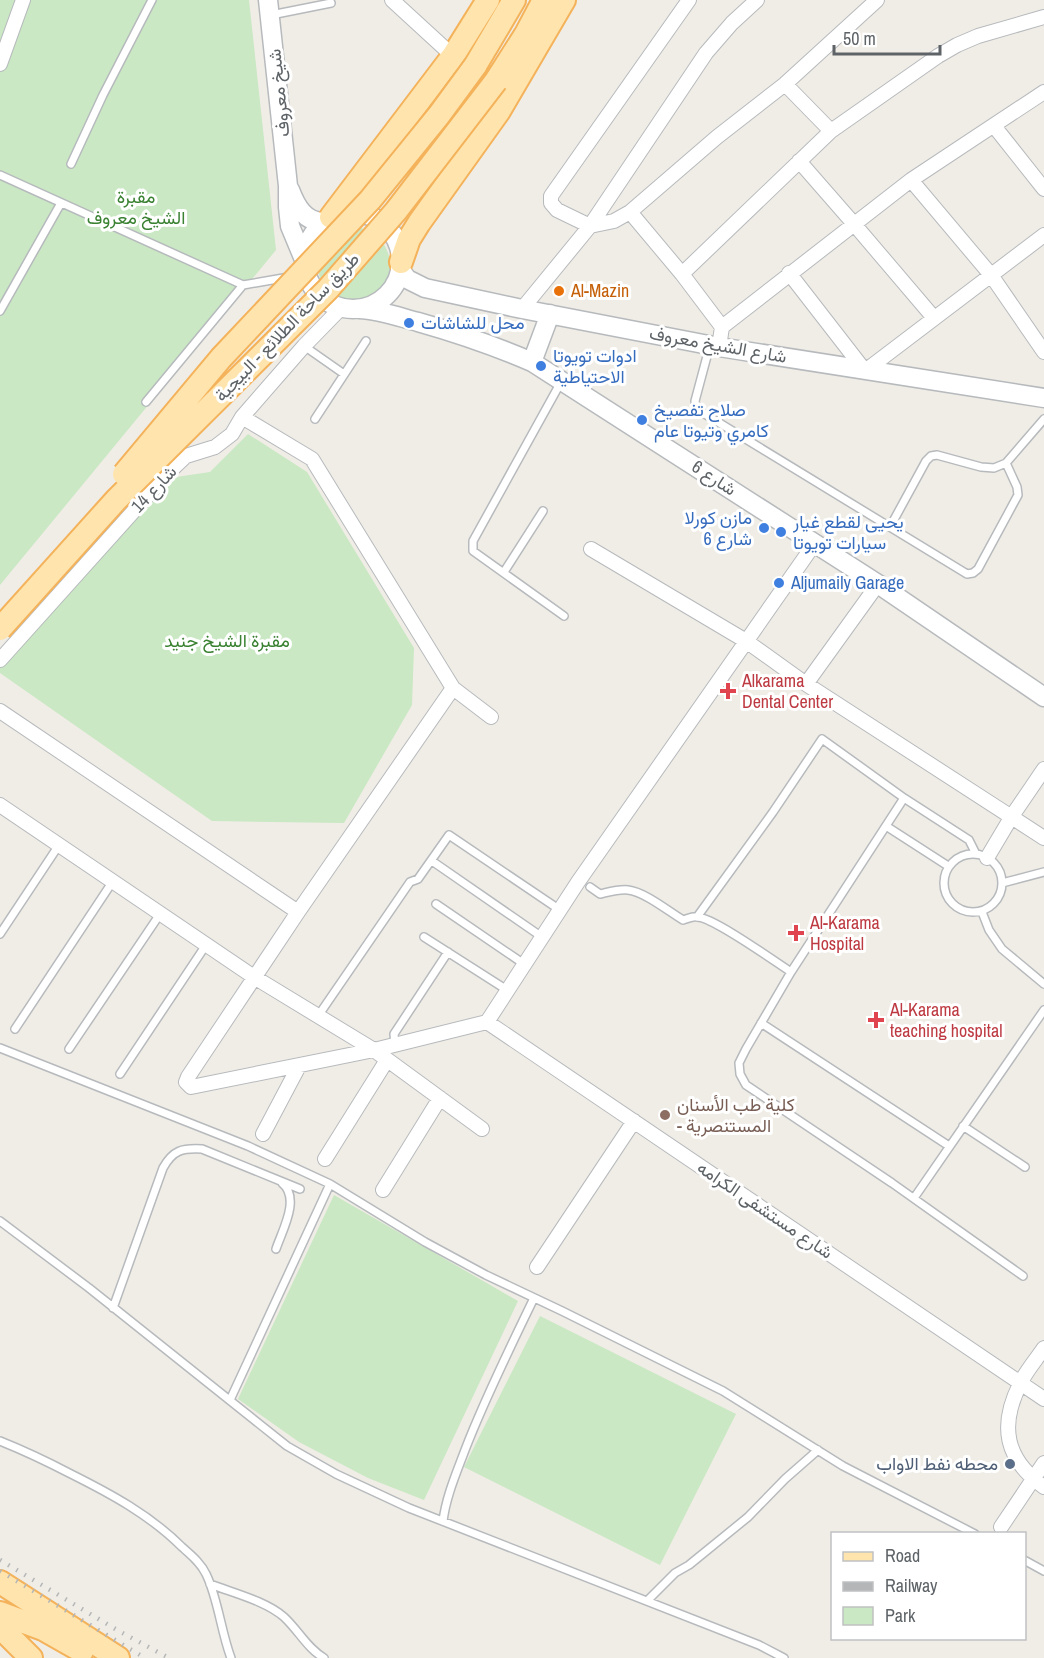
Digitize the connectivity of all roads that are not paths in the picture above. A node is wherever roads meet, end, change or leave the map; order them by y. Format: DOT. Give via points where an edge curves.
graph roads {
  1 [pos="23,0"];
  2 [pos="153,0"];
  3 [pos="392,0"];
  4 [pos="488,0"];
  5 [pos="514,0"];
  6 [pos="544,0"];
  7 [pos="564,0"];
  8 [pos="689,0"];
  9 [pos="757,0"];
  10 [pos="878,0"];
  11 [pos="331,3"];
  12 [pos="270,8"];
  13 [pos="1044,17"];
  14 [pos="453,56"];
  15 [pos="0,64"];
  16 [pos="785,84"];
  17 [pos="1044,92"];
  18 [pos="994,126"];
  19 [pos="831,131"];
  20 [pos="799,161"];
  21 [pos="71,164"];
  22 [pos="0,175"];
  23 [pos="910,180"];
  24 [pos="288,186"];
  25 [pos="1044,189"];
  26 [pos="61,202"];
  27 [pos="630,212"];
  28 [pos="328,220"];
  29 [pos="854,224"];
  30 [pos="590,226"];
  31 [pos="1044,235"];
  32 [pos="401,265"];
  33 [pos="306,269"];
  34 [pos="789,273"];
  35 [pos="682,274"];
  36 [pos="991,275"];
  37 [pos="243,285"];
  38 [pos="341,308"];
  39 [pos="359,309"];
  40 [pos="522,309"];
  41 [pos="0,311"];
  42 [pos="550,314"];
  43 [pos="934,318"];
  44 [pos="722,327"];
  45 [pos="366,341"];
  46 [pos="304,346"];
  47 [pos="715,346"];
  48 [pos="1044,352"];
  49 [pos="532,362"];
  50 [pos="865,371"];
  51 [pos="344,374"];
  52 [pos="562,380"];
  53 [pos="1044,398"];
  54 [pos="146,402"];
  55 [pos="242,417"];
  56 [pos="315,419"];
  57 [pos="1044,419"];
  58 [pos="1006,463"];
  59 [pos="543,511"];
  60 [pos="890,527"];
  61 [pos="815,543"];
  62 [pos="591,549"];
  63 [pos="504,572"];
  64 [pos="878,584"];
  65 [pos="564,616"];
  66 [pos="0,627"];
  67 [pos="746,641"];
  68 [pos="0,660"];
  69 [pos="806,684"];
  70 [pos="453,688"];
  71 [pos="1044,697"];
  72 [pos="0,711"];
  73 [pos="491,717"];
  74 [pos="1044,769"];
  75 [pos="904,798"];
  76 [pos="1,809"];
  77 [pos="1012,816"];
  78 [pos="886,826"];
  79 [pos="1044,838"];
  80 [pos="59,845"];
  81 [pos="982,856"];
  82 [pos="432,861"];
  83 [pos="948,866"];
  84 [pos="1044,872"];
  85 [pos="113,881"];
  86 [pos="1002,883"];
  87 [pos="590,887"];
  88 [pos="436,904"];
  89 [pos="560,910"];
  90 [pos="298,912"];
  91 [pos="982,912"];
  92 [pos="160,914"];
  93 [pos="698,916"];
  94 [pos="0,934"];
  95 [pos="424,937"];
  96 [pos="542,937"];
  97 [pos="206,945"];
  98 [pos="448,952"];
  99 [pos="524,964"];
  100 [pos="791,972"];
  101 [pos="254,977"];
  102 [pos="1044,984"];
  103 [pos="507,990"];
  104 [pos="1044,1010"];
  105 [pos="318,1016"];
  106 [pos="487,1022"];
  107 [pos="761,1023"];
  108 [pos="15,1029"];
  109 [pos="395,1045"];
  110 [pos="0,1048"];
  111 [pos="69,1049"];
  112 [pos="374,1050"];
  113 [pos="387,1060"];
  114 [pos="299,1066"];
  115 [pos="120,1074"];
  116 [pos="440,1098"];
  117 [pos="634,1121"];
  118 [pos="963,1126"];
  119 [pos="482,1129"];
  120 [pos="263,1134"];
  121 [pos="949,1146"];
  122 [pos="325,1159"];
  123 [pos="1025,1167"];
  124 [pos="278,1180"];
  125 [pos="330,1184"];
  126 [pos="300,1189"];
  127 [pos="383,1190"];
  128 [pos="914,1198"];
  129 [pos="0,1221"];
  130 [pos="276,1249"];
  131 [pos="537,1268"];
  132 [pos="1023,1276"];
  133 [pos="534,1298"];
  134 [pos="113,1308"];
  135 [pos="1044,1348"];
  136 [pos="1021,1383"];
  137 [pos="1044,1399"];
  138 [pos="230,1400"];
  139 [pos="0,1441"];
  140 [pos="818,1450"];
  141 [pos="1044,1463"];
  142 [pos="1039,1483"];
  143 [pos="443,1521"];
  144 [pos="1001,1527"];
  145 [pos="973,1532"];
  146 [pos="1026,1561"];
  147 [pos="1044,1570"];
  148 [pos="0,1582"];
  149 [pos="210,1584"];
  150 [pos="647,1601"];
  151 [pos="0,1613"];
  152 [pos="0,1623"];
  153 [pos="0,1647"];
  154 [pos="18,1658"];
  155 [pos="31,1658"];
  156 [pos="94,1658"];
  157 [pos="118,1658"];
  158 [pos="231,1658"];
  159 [pos="324,1658"];
  160 [pos="784,1658"];
  1 -- 15 [label="street"];
  2 -- 21 [label="lane"];
  3 -- 14 [label="street"];
  4 -- 14 [label="main road"];
  5 -- 66 [label="main road, طريق ساحة الطلائع - البيجية, bridge" via="475,66 370,200 187,397"];
  6 -- 66 [label="main road, طريق ساحة الطلائع - البيجية, bridge" via="496,81 396,211 328,290 116,500"];
  7 -- 32 [label="main road" via="499,111 409,239"];
  8 -- 30 [label="street" via="551,196 557,210"];
  9 -- 30 [label="street" via="706,53"];
  10 -- 16 [label="street"];
  11 -- 12 [label="lane"];
  12 -- 24 [label="street, شیخ معروف"];
  13 -- 19 [label="street" via="957,45"];
  14 -- 28 [label="main road"];
  16 -- 19 [label="street"];
  16 -- 27 [label="street"];
  17 -- 18 [label="street"];
  18 -- 23 [label="street"];
  18 -- 25 [label="street"];
  19 -- 20 [label="street"];
  20 -- 29 [label="street"];
  20 -- 35 [label="street"];
  22 -- 26 [label="lane"];
  23 -- 29 [label="street"];
  23 -- 36 [label="street"];
  24 -- 28 [label="street" via="309,218 318,222"];
  24 -- 33 [label="street, شیخ معروف" via="290,226"];
  26 -- 37 [label="lane"];
  26 -- 41 [label="lane"];
  27 -- 30 [label="street"];
  27 -- 35 [label="street"];
  28 -- 32 [label="street" via="344,213 357,213 383,223 399,246"];
  28 -- 33 [label="street" via="312,234 304,258"];
  29 -- 34 [label="street"];
  29 -- 43 [label="street"];
  30 -- 40 [label="street"];
  31 -- 36 [label="street"];
  32 -- 39 [label="street" via="392,290 383,299"];
  32 -- 40 [label="street, شارع الشيخ معروف" via="407,279 425,288"];
  33 -- 37 [label="lane"];
  33 -- 38 [label="street" via="314,290"];
  34 -- 44 [label="street"];
  34 -- 50 [label="street"];
  35 -- 44 [label="street"];
  36 -- 43 [label="street"];
  36 -- 48 [label="street"];
  37 -- 54 [label="lane"];
  38 -- 39 [label="street"];
  38 -- 46 [label="street, شارع 14"];
  39 -- 49 [label="street, شارع 6" via="450,331"];
  40 -- 42 [label="street, شارع الشيخ معروف"];
  42 -- 47 [label="street, شارع الشيخ معروف"];
  42 -- 49 [label="street"];
  43 -- 50 [label="street"];
  44 -- 47 [label="street"];
  45 -- 51 [label="lane"];
  46 -- 51 [label="lane"];
  46 -- 55 [label="street, شارع 14"];
  47 -- 50 [label="street, شارع الشيخ معروف"];
  47 -- 60 [label="lane" via="696,407"];
  49 -- 52 [label="street, شارع 6"];
  50 -- 53 [label="street, شارع الشيخ معروف"];
  51 -- 56 [label="lane"];
  52 -- 61 [label="street, شارع 6"];
  52 -- 63 [label="lane" via="473,541 473,551"];
  55 -- 68 [label="street, شارع 14" via="232,434 215,447 186,456 166,474"];
  55 -- 70 [label="street" via="312,459"];
  57 -- 58 [label="lane"];
  58 -- 60 [label="lane" via="994,468 981,467 931,456"];
  58 -- 60 [label="lane" via="1018,495 973,573 967,574"];
  59 -- 63 [label="lane"];
  61 -- 64 [label="street, شارع 6"];
  61 -- 67 [label="street"];
  62 -- 67 [label="street"];
  63 -- 65 [label="lane"];
  64 -- 69 [label="street"];
  64 -- 71 [label="street, شارع 6"];
  67 -- 69 [label="street"];
  67 -- 89 [label="street"];
  69 -- 77 [label="street"];
  70 -- 73 [label="street"];
  70 -- 90 [label="street"];
  72 -- 90 [label="street"];
  74 -- 77 [label="street"];
  75 -- 78 [label="lane"];
  75 -- 81 [label="lane" via="969,840"];
  75 -- 93 [label="lane" via="822,739"];
  76 -- 80 [label="street"];
  77 -- 79 [label="street"];
  77 -- 81 [label="street"];
  78 -- 83 [label="lane"];
  78 -- 100 [label="lane"];
  80 -- 85 [label="street"];
  80 -- 94 [label="lane"];
  81 -- 83 [label="lane" via="969,854"];
  81 -- 86 [label="lane" via="1000,871"];
  82 -- 89 [label="lane" via="449,835"];
  82 -- 96 [label="lane"];
  82 -- 105 [label="lane" via="410,882"];
  83 -- 91 [label="lane" via="943,877 948,901 970,913"];
  84 -- 86 [label="lane"];
  85 -- 92 [label="street"];
  85 -- 108 [label="lane"];
  86 -- 91 [label="lane" via="1000,895"];
  87 -- 93 [label="lane" via="600,894 631,890 683,920"];
  88 -- 99 [label="lane"];
  89 -- 96 [label="street"];
  90 -- 101 [label="street"];
  91 -- 102 [label="lane" via="1002,949"];
  92 -- 97 [label="street"];
  92 -- 111 [label="lane"];
  93 -- 100 [label="lane"];
  95 -- 98 [label="lane"];
  96 -- 99 [label="street"];
  97 -- 101 [label="street"];
  97 -- 115 [label="lane"];
  98 -- 103 [label="lane"];
  98 -- 109 [label="lane" via="394,1034"];
  99 -- 103 [label="street"];
  100 -- 107 [label="lane"];
  101 -- 105 [label="street"];
  101 -- 114 [label="street" via="188,1077 187,1085 196,1087"];
  103 -- 106 [label="street"];
  104 -- 118 [label="lane"];
  105 -- 112 [label="street"];
  106 -- 109 [label="street"];
  106 -- 117 [label="street, شارع مستشفى الكرامه"];
  107 -- 121 [label="lane"];
  107 -- 128 [label="lane" via="739,1063 746,1085"];
  109 -- 112 [label="street"];
  110 -- 125 [label="lane" via="248,1146"];
  112 -- 113 [label="street"];
  112 -- 114 [label="street"];
  113 -- 116 [label="street"];
  113 -- 122 [label="street"];
  114 -- 120 [label="street"];
  116 -- 119 [label="street"];
  116 -- 127 [label="street"];
  117 -- 131 [label="street"];
  117 -- 136 [label="street, شارع مستشفى الكرامه"];
  118 -- 121 [label="lane"];
  118 -- 123 [label="lane"];
  121 -- 128 [label="lane"];
  124 -- 126 [label="lane"];
  124 -- 130 [label="lane" via="288,1188 291,1198"];
  124 -- 134 [label="lane" via="202,1149 186,1148 175,1153 163,1168"];
  125 -- 133 [label="lane" via="425,1242"];
  125 -- 138 [label="lane"];
  128 -- 132 [label="lane"];
  129 -- 134 [label="lane"];
  133 -- 140 [label="lane" via="723,1391"];
  133 -- 143 [label="lane" via="478,1416 452,1483"];
  134 -- 138 [label="lane"];
  135 -- 136 [label="street"];
  136 -- 137 [label="street, شارع مستشفى الكرامه"];
  136 -- 142 [label="street" via="1007,1429 1011,1448"];
  138 -- 143 [label="lane" via="287,1446 336,1474"];
  139 -- 149 [label="lane" via="114,1495 196,1559"];
  140 -- 145 [label="lane"];
  140 -- 150 [label="lane" via="748,1517 675,1573"];
  141 -- 142 [label="street"];
  142 -- 144 [label="street"];
  143 -- 150 [label="lane"];
  146 -- 147 [label="lane"];
  148 -- 157 [label="main road"];
  149 -- 158 [label="lane"];
  149 -- 159 [label="lane" via="262,1604 283,1617"];
  150 -- 160 [label="lane"];
  151 -- 156 [label="main road" via="43,1629"];
  152 -- 155 [label="main road"];
  153 -- 154 [label="main road"];
}
